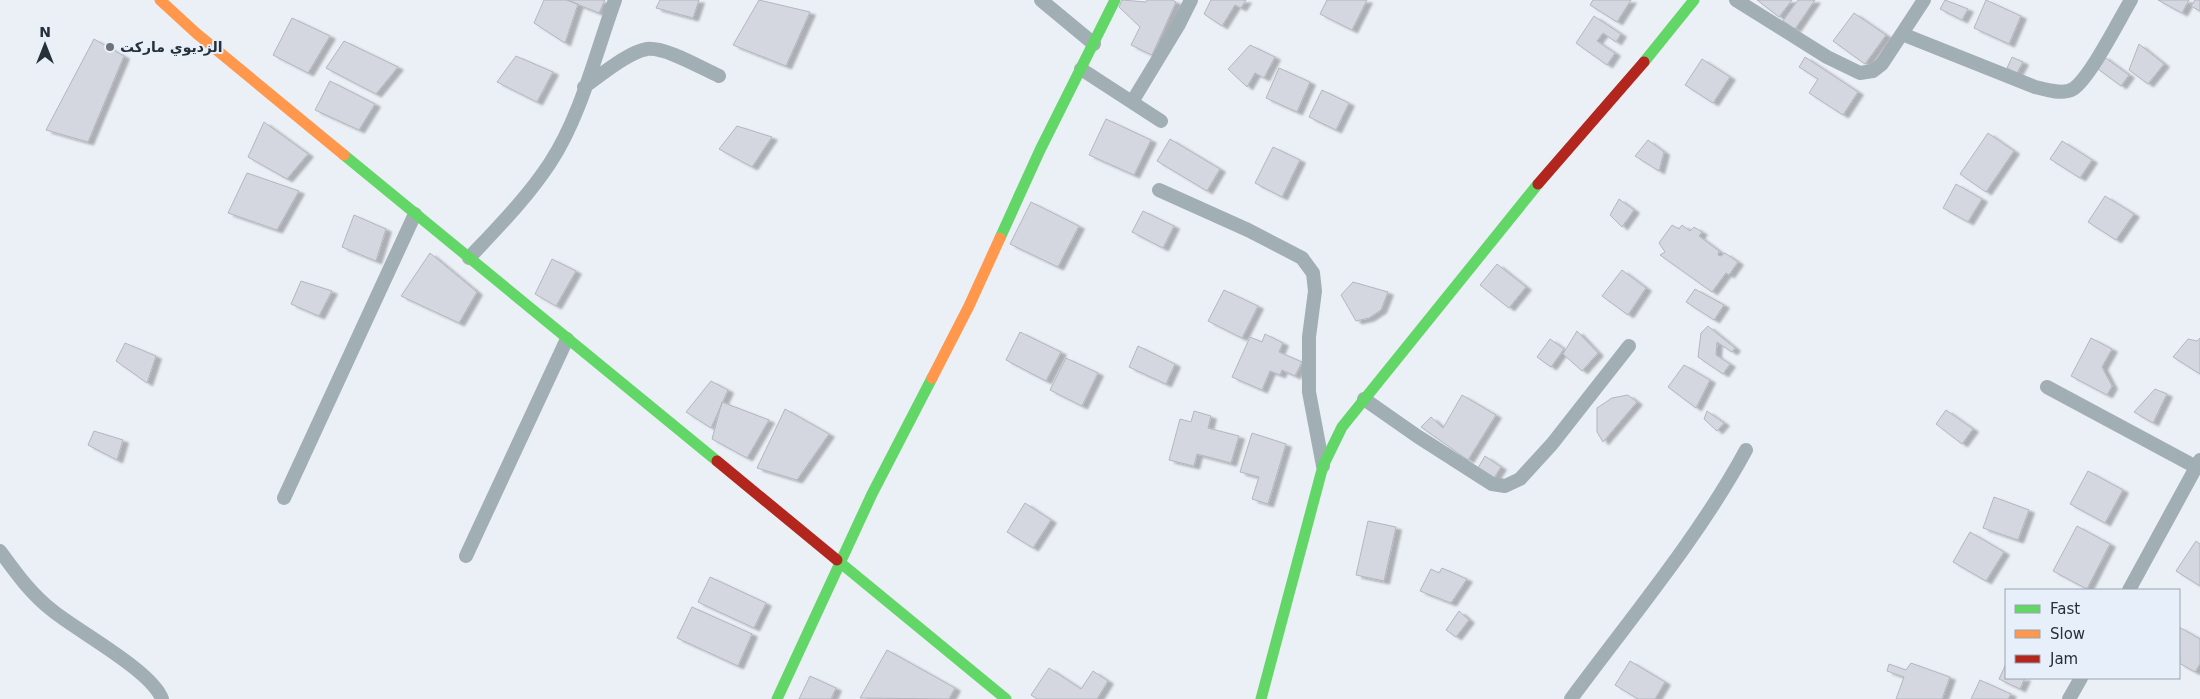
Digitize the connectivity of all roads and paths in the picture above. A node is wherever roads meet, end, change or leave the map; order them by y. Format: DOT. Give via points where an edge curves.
graph roads {
  1 [pos="160,0"];
  2 [pos="615,0"];
  3 [pos="1042,0"];
  4 [pos="1115,0"];
  5 [pos="1191,0"];
  6 [pos="1694,0"];
  7 [pos="1736,0"];
  8 [pos="1924,0"];
  9 [pos="2130,0"];
  10 [pos="1902,34"];
  11 [pos="1094,44"];
  12 [pos="1081,69"];
  13 [pos="719,76"];
  14 [pos="584,87"];
  15 [pos="1132,102"];
  16 [pos="1161,121"];
  17 [pos="1159,190"];
  18 [pos="415,214"];
  19 [pos="469,258"];
  20 [pos="567,339"];
  21 [pos="1629,346"];
  22 [pos="2047,387"];
  23 [pos="1364,399"];
  24 [pos="1746,450"];
  25 [pos="2198,464"];
  26 [pos="1323,466"];
  27 [pos="284,498"];
  28 [pos="0,551"];
  29 [pos="466,556"];
  30 [pos="839,564"];
  31 [pos="2130,589"];
  32 [pos="2080,679"];
  33 [pos="162,699"];
  34 [pos="776,699"];
  35 [pos="1006,699"];
  36 [pos="1261,699"];
  37 [pos="1571,699"];
  38 [pos="2069,699"];
  1 -- 18 [label="street"];
  2 -- 14 [label="street"];
  3 -- 11 [label="street"];
  4 -- 11 [label="street"];
  5 -- 15 [label="street"];
  6 -- 23 [label="street" via="1623,88 1549,170"];
  7 -- 10 [label="street" via="1827,57 1860,73 1873,71 1882,64"];
  8 -- 10 [label="street"];
  9 -- 10 [label="street" via="2084,78 2072,90 2056,92 2035,87"];
  11 -- 12 [label="street"];
  12 -- 15 [label="street"];
  12 -- 30 [label="street" via="969,306"];
  13 -- 14 [label="street" via="664,52 647,49 624,59"];
  14 -- 19 [label="street" via="570,126 551,161 521,204"];
  15 -- 16 [label="street"];
  17 -- 26 [label="street" via="1302,258 1313,273 1315,291 1309,338 1309,392"];
  18 -- 19 [label="street"];
  18 -- 27 [label="street"];
  19 -- 20 [label="street"];
  20 -- 29 [label="street"];
  20 -- 30 [label="street"];
  21 -- 23 [label="street" via="1552,444 1520,478 1505,486 1492,484"];
  22 -- 25 [label="street"];
  23 -- 26 [label="street" via="1342,427"];
  24 -- 37 [label="street" via="1685,544"];
  25 -- 31 [label="street"];
  26 -- 36 [label="street"];
  28 -- 33 [label="street" via="24,585 53,611 152,681"];
  30 -- 34 [label="street"];
  30 -- 35 [label="street"];
  32 -- 38 [label="street"];
}
